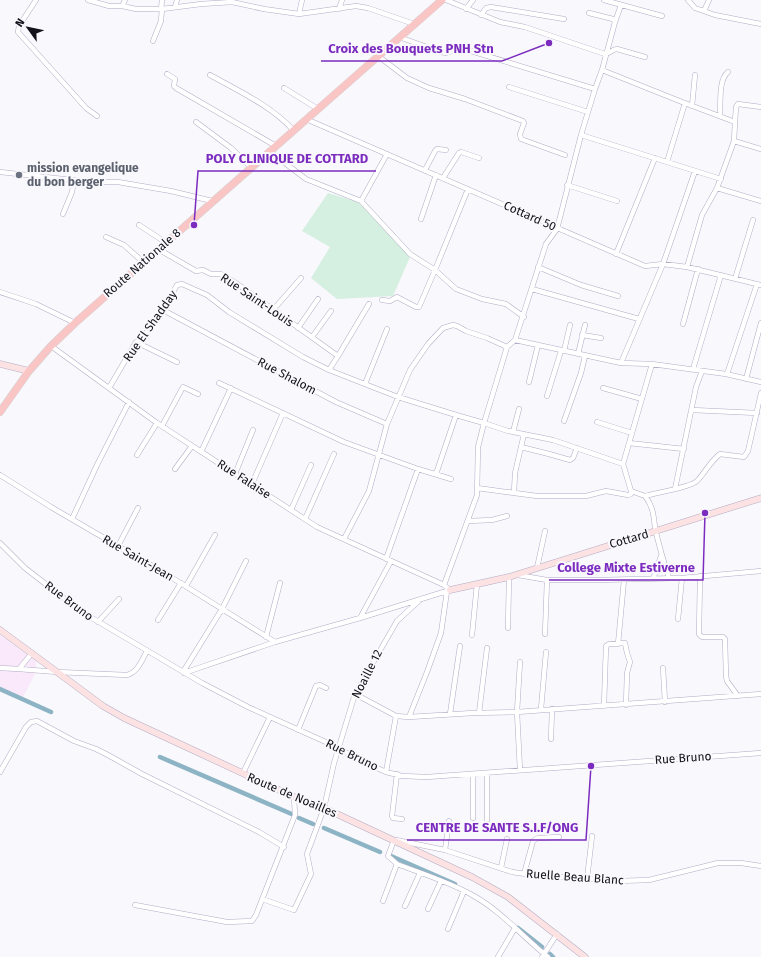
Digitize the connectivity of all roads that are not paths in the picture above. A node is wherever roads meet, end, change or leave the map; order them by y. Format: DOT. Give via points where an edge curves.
graph roads {
  1 [pos="36,0"];
  2 [pos="88,0"];
  3 [pos="125,0"];
  4 [pos="162,0"];
  5 [pos="177,0"];
  6 [pos="302,0"];
  7 [pos="342,0"];
  8 [pos="442,0"];
  9 [pos="446,0"];
  10 [pos="473,0"];
  11 [pos="604,0"];
  12 [pos="688,0"];
  13 [pos="709,0"];
  14 [pos="227,1"];
  15 [pos="621,5"];
  16 [pos="122,6"];
  17 [pos="175,7"];
  18 [pos="466,8"];
  19 [pos="162,9"];
  20 [pos="339,9"];
  21 [pos="704,11"];
  22 [pos="589,13"];
  23 [pos="299,14"];
  24 [pos="481,15"];
  25 [pos="662,16"];
  26 [pos="564,19"];
  27 [pos="615,22"];
  28 [pos="414,24"];
  29 [pos="761,24"];
  30 [pos="399,37"];
  31 [pos="153,41"];
  32 [pos="607,54"];
  33 [pos="378,56"];
  34 [pos="645,57"];
  35 [pos="602,70"];
  36 [pos="728,72"];
  37 [pos="167,74"];
  38 [pos="210,75"];
  39 [pos="695,75"];
  40 [pos="509,87"];
  41 [pos="284,88"];
  42 [pos="595,89"];
  43 [pos="684,103"];
  44 [pos="692,106"];
  45 [pos="761,107"];
  46 [pos="318,109"];
  47 [pos="588,112"];
  48 [pos="97,116"];
  49 [pos="720,116"];
  50 [pos="306,119"];
  51 [pos="196,122"];
  52 [pos="735,122"];
  53 [pos="293,130"];
  54 [pos="581,135"];
  55 [pos="734,141"];
  56 [pos="276,146"];
  57 [pos="761,149"];
  58 [pos="446,150"];
  59 [pos="269,151"];
  60 [pos="387,154"];
  61 [pos="565,156"];
  62 [pos="479,158"];
  63 [pos="655,158"];
  64 [pos="667,162"];
  65 [pos="251,167"];
  66 [pos="425,170"];
  67 [pos="695,171"];
  68 [pos="0,172"];
  69 [pos="436,175"];
  70 [pos="443,178"];
  71 [pos="721,179"];
  72 [pos="74,180"];
  73 [pos="567,185"];
  74 [pos="717,188"];
  75 [pos="468,189"];
  76 [pos="212,201"];
  77 [pos="361,201"];
  78 [pos="617,201"];
  79 [pos="761,201"];
  80 [pos="64,214"];
  81 [pos="421,219"];
  82 [pos="753,220"];
  83 [pos="139,225"];
  84 [pos="558,229"];
  85 [pos="106,237"];
  86 [pos="165,242"];
  87 [pos="158,248"];
  88 [pos="616,254"];
  89 [pos="142,262"];
  90 [pos="662,264"];
  91 [pos="687,266"];
  92 [pos="538,268"];
  93 [pos="698,269"];
  94 [pos="436,270"];
  95 [pos="721,275"];
  96 [pos="301,278"];
  97 [pos="735,278"];
  98 [pos="759,284"];
  99 [pos="532,290"];
  100 [pos="0,292"];
  101 [pos="618,296"];
  102 [pos="318,299"];
  103 [pos="382,300"];
  104 [pos="369,304"];
  105 [pos="163,310"];
  106 [pos="273,310"];
  107 [pos="331,311"];
  108 [pos="524,317"];
  109 [pos="639,319"];
  110 [pos="75,322"];
  111 [pos="761,323"];
  112 [pos="683,324"];
  113 [pos="570,325"];
  114 [pos="585,325"];
  115 [pos="298,328"];
  116 [pos="387,329"];
  117 [pos="582,336"];
  118 [pos="312,337"];
  119 [pos="601,338"];
  120 [pos="515,340"];
  121 [pos="136,342"];
  122 [pos="538,345"];
  123 [pos="51,346"];
  124 [pos="507,347"];
  125 [pos="563,351"];
  126 [pos="578,354"];
  127 [pos="338,356"];
  128 [pos="585,356"];
  129 [pos="177,362"];
  130 [pos="621,363"];
  131 [pos="0,364"];
  132 [pos="652,364"];
  133 [pos="693,369"];
  134 [pos="329,370"];
  135 [pos="29,371"];
  136 [pos="702,371"];
  137 [pos="727,374"];
  138 [pos="746,379"];
  139 [pos="529,382"];
  140 [pos="761,382"];
  141 [pos="219,383"];
  142 [pos="365,384"];
  143 [pos="109,388"];
  144 [pos="231,388"];
  145 [pos="603,388"];
  146 [pos="761,393"];
  147 [pos="198,394"];
  148 [pos="547,396"];
  149 [pos="398,397"];
  150 [pos="642,399"];
  151 [pos="129,402"];
  152 [pos="519,409"];
  153 [pos="692,410"];
  154 [pos="0,412"];
  155 [pos="283,413"];
  156 [pos="757,413"];
  157 [pos="456,415"];
  158 [pos="564,421"];
  159 [pos="596,422"];
  160 [pos="157,423"];
  161 [pos="484,423"];
  162 [pos="387,424"];
  163 [pos="162,426"];
  164 [pos="253,430"];
  165 [pos="513,432"];
  166 [pos="632,433"];
  167 [pos="524,434"];
  168 [pos="630,443"];
  169 [pos="192,446"];
  170 [pos="521,447"];
  171 [pos="577,448"];
  172 [pos="684,449"];
  173 [pos="201,452"];
  174 [pos="334,454"];
  175 [pos="137,455"];
  176 [pos="380,455"];
  177 [pos="624,464"];
  178 [pos="311,465"];
  179 [pos="175,469"];
  180 [pos="418,469"];
  181 [pos="235,474"];
  182 [pos="436,474"];
  183 [pos="0,475"];
  184 [pos="451,479"];
  185 [pos="252,484"];
  186 [pos="477,488"];
  187 [pos="676,489"];
  188 [pos="631,491"];
  189 [pos="514,493"];
  190 [pos="645,496"];
  191 [pos="761,498"];
  192 [pos="138,508"];
  193 [pos="291,510"];
  194 [pos="507,516"];
  195 [pos="72,519"];
  196 [pos="306,519"];
  197 [pos="468,521"];
  198 [pos="545,531"];
  199 [pos="656,532"];
  200 [pos="215,535"];
  201 [pos="344,539"];
  202 [pos="0,543"];
  203 [pos="118,546"];
  204 [pos="662,556"];
  205 [pos="389,560"];
  206 [pos="246,561"];
  207 [pos="538,568"];
  208 [pos="761,571"];
  209 [pos="516,575"];
  210 [pos="700,576"];
  211 [pos="509,577"];
  212 [pos="669,578"];
  213 [pos="682,578"];
  214 [pos="653,579"];
  215 [pos="547,580"];
  216 [pos="624,580"];
  217 [pos="280,583"];
  218 [pos="477,584"];
  219 [pos="183,585"];
  220 [pos="444,585"];
  221 [pos="448,590"];
  222 [pos="119,599"];
  223 [pos="421,599"];
  224 [pos="222,609"];
  225 [pos="360,618"];
  226 [pos="678,619"];
  227 [pos="158,620"];
  228 [pos="98,622"];
  229 [pos="508,628"];
  230 [pos="0,630"];
  231 [pos="544,634"];
  232 [pos="472,635"];
  233 [pos="266,637"];
  234 [pos="275,642"];
  235 [pos="618,644"];
  236 [pos="460,646"];
  237 [pos="487,648"];
  238 [pos="147,651"];
  239 [pos="546,652"];
  240 [pos="32,653"];
  241 [pos="520,662"];
  242 [pos="0,668"];
  243 [pos="663,668"];
  244 [pos="19,669"];
  245 [pos="57,672"];
  246 [pos="183,672"];
  247 [pos="326,688"];
  248 [pos="355,694"];
  249 [pos="761,694"];
  250 [pos="738,696"];
  251 [pos="665,702"];
  252 [pos="626,705"];
  253 [pos="604,706"];
  254 [pos="552,709"];
  255 [pos="541,710"];
  256 [pos="517,712"];
  257 [pos="479,713"];
  258 [pos="450,714"];
  259 [pos="396,716"];
  260 [pos="270,717"];
  261 [pos="408,717"];
  262 [pos="298,730"];
  263 [pos="550,739"];
  264 [pos="338,748"];
  265 [pos="761,753"];
  266 [pos="520,770"];
  267 [pos="0,772"];
  268 [pos="386,772"];
  269 [pos="243,773"];
  270 [pos="487,773"];
  271 [pos="397,774"];
  272 [pos="473,774"];
  273 [pos="294,798"];
  274 [pos="324,808"];
  275 [pos="473,818"];
  276 [pos="402,819"];
  277 [pos="487,820"];
  278 [pos="450,821"];
  279 [pos="592,836"];
  280 [pos="559,837"];
  281 [pos="393,839"];
  282 [pos="507,839"];
  283 [pos="284,847"];
  284 [pos="445,850"];
  285 [pos="397,864"];
  286 [pos="761,866"];
  287 [pos="500,868"];
  288 [pos="420,873"];
  289 [pos="524,874"];
  290 [pos="587,879"];
  291 [pos="441,881"];
  292 [pos="464,891"];
  293 [pos="262,899"];
  294 [pos="383,901"];
  295 [pos="135,905"];
  296 [pos="405,906"];
  297 [pos="428,909"];
  298 [pos="515,928"];
  299 [pos="448,929"];
  300 [pos="557,934"];
  301 [pos="545,956"];
  302 [pos="498,957"];
  303 [pos="586,957"];
  1 -- 48 [label="street" via="19,26 18,32 86,108"];
  2 -- 16 [label="street" via="109,6"];
  3 -- 16 [label="street"];
  4 -- 19 [label="street"];
  5 -- 17 [label="street"];
  6 -- 23 [label="street"];
  7 -- 20 [label="street"];
  8 -- 28 [label="main road, Route Nationale 8"];
  9 -- 18 [label="street"];
  10 -- 18 [label="street"];
  11 -- 15 [label="street"];
  12 -- 21 [label="street" via="696,8"];
  13 -- 21 [label="street"];
  14 -- 17 [label="street"];
  14 -- 23 [label="street"];
  15 -- 25 [label="street"];
  15 -- 27 [label="street"];
  16 -- 19 [label="street"];
  17 -- 19 [label="street"];
  18 -- 24 [label="street"];
  19 -- 31 [label="street" via="161,21"];
  20 -- 23 [label="street"];
  20 -- 28 [label="street" via="356,6 368,8"];
  21 -- 29 [label="street"];
  22 -- 27 [label="street" via="613,19"];
  24 -- 26 [label="street" via="486,8 492,7"];
  24 -- 32 [label="street"];
  27 -- 32 [label="street"];
  28 -- 30 [label="main road, Route Nationale 8"];
  30 -- 33 [label="main road, Route Nationale 8"];
  30 -- 42 [label="street" via="446,53 461,48"];
  32 -- 34 [label="street" via="616,49"];
  32 -- 35 [label="street"];
  33 -- 46 [label="main road, Route Nationale 8"];
  33 -- 61 [label="street" via="408,78 428,88 520,119 524,123 521,139"];
  35 -- 42 [label="street"];
  35 -- 43 [label="street"];
  36 -- 49 [label="street" via="722,81"];
  37 -- 56 [label="street" via="176,79 176,88"];
  38 -- 53 [label="street" via="265,107"];
  39 -- 44 [label="street"];
  40 -- 47 [label="street"];
  41 -- 46 [label="street"];
  42 -- 47 [label="street"];
  43 -- 44 [label="street"];
  43 -- 64 [label="street"];
  44 -- 49 [label="street"];
  45 -- 52 [label="street" via="738,104"];
  46 -- 50 [label="main road, Route Nationale 8"];
  47 -- 54 [label="street"];
  49 -- 52 [label="street"];
  50 -- 53 [label="main road, Route Nationale 8"];
  50 -- 60 [label="street, Cottard 50"];
  51 -- 65 [label="street" via="231,148"];
  52 -- 55 [label="street"];
  53 -- 56 [label="main road, Route Nationale 8"];
  54 -- 63 [label="street"];
  54 -- 73 [label="street"];
  55 -- 57 [label="street"];
  55 -- 71 [label="street"];
  56 -- 59 [label="main road, Route Nationale 8"];
  58 -- 66 [label="street" via="441,148 435,151"];
  59 -- 65 [label="main road, Route Nationale 8"];
  59 -- 77 [label="street" via="306,179"];
  60 -- 66 [label="street, Cottard 50"];
  60 -- 77 [label="street"];
  62 -- 70 [label="street" via="459,153"];
  63 -- 64 [label="street"];
  63 -- 88 [label="street"];
  64 -- 67 [label="street"];
  65 -- 76 [label="main road, Route Nationale 8"];
  66 -- 69 [label="street, Cottard 50"];
  67 -- 71 [label="street"];
  67 -- 90 [label="street"];
  68 -- 72 [label="street"];
  69 -- 70 [label="street, Cottard 50"];
  69 -- 81 [label="street"];
  70 -- 75 [label="street, Cottard 50"];
  71 -- 74 [label="street"];
  72 -- 76 [label="street" via="118,182"];
  72 -- 80 [label="street"];
  73 -- 78 [label="street"];
  73 -- 84 [label="street"];
  74 -- 79 [label="street"];
  74 -- 91 [label="street" via="702,215"];
  75 -- 84 [label="street, Cottard 50"];
  75 -- 94 [label="street"];
  76 -- 86 [label="main road, Route Nationale 8"];
  77 -- 94 [label="street" via="410,254"];
  82 -- 97 [label="street"];
  83 -- 86 [label="street"];
  84 -- 88 [label="street, Cottard 50"];
  84 -- 92 [label="street" via="546,244"];
  85 -- 89 [label="street" via="124,245"];
  86 -- 87 [label="main road, Route Nationale 8"];
  87 -- 89 [label="main road, Route Nationale 8"];
  87 -- 106 [label="street, Rue Saint-Louis" via="196,271 221,274"];
  88 -- 90 [label="street, Cottard 50" via="645,266"];
  89 -- 110 [label="main road, Route Nationale 8"];
  90 -- 91 [label="street, Cottard 50"];
  90 -- 109 [label="street"];
  91 -- 93 [label="street, Cottard 50"];
  92 -- 99 [label="street"];
  92 -- 101 [label="street"];
  93 -- 95 [label="street, Cottard 50"];
  93 -- 112 [label="street"];
  94 -- 103 [label="street" via="419,307 396,297 390,301"];
  94 -- 108 [label="street" via="456,289 506,304"];
  95 -- 97 [label="street, Cottard 50"];
  95 -- 133 [label="street"];
  96 -- 106 [label="street"];
  97 -- 98 [label="street, Cottard 50"];
  98 -- 137 [label="street"];
  99 -- 108 [label="street"];
  99 -- 109 [label="street"];
  100 -- 110 [label="street" via="36,304"];
  102 -- 115 [label="street"];
  104 -- 127 [label="street"];
  105 -- 121 [label="street, Rue El Shadday" via="141,340"];
  105 -- 134 [label="street, Rue El Shadday" via="178,284 182,284 207,295 229,312"];
  105 -- 162 [label="street, Rue Shalom" via="336,402"];
  106 -- 115 [label="street, Rue Saint-Louis"];
  107 -- 118 [label="street"];
  108 -- 120 [label="street"];
  109 -- 130 [label="street"];
  110 -- 123 [label="main road, Route Nationale 8"];
  111 -- 138 [label="street"];
  113 -- 125 [label="street"];
  114 -- 117 [label="street"];
  115 -- 118 [label="street, Rue Saint-Louis"];
  116 -- 142 [label="street"];
  117 -- 119 [label="street"];
  117 -- 126 [label="street"];
  118 -- 127 [label="street, Rue Saint-Louis"];
  120 -- 122 [label="street"];
  120 -- 124 [label="street"];
  121 -- 129 [label="street"];
  121 -- 143 [label="street, Rue El Shadday"];
  122 -- 125 [label="street"];
  122 -- 139 [label="street"];
  123 -- 135 [label="main road, Route Nationale 8"];
  123 -- 143 [label="street, Rue Falaise"];
  124 -- 149 [label="street" via="466,332 457,326 443,328 415,362"];
  124 -- 161 [label="street"];
  125 -- 126 [label="street"];
  125 -- 148 [label="street"];
  126 -- 128 [label="street"];
  127 -- 134 [label="street"];
  128 -- 130 [label="street"];
  128 -- 158 [label="street"];
  130 -- 132 [label="street"];
  131 -- 135 [label="street"];
  132 -- 133 [label="street"];
  132 -- 150 [label="street"];
  133 -- 136 [label="street"];
  134 -- 142 [label="street"];
  135 -- 154 [label="main road, Route Nationale 8"];
  136 -- 137 [label="street"];
  136 -- 153 [label="street"];
  137 -- 138 [label="street"];
  138 -- 140 [label="street"];
  141 -- 144 [label="street"];
  142 -- 149 [label="street"];
  143 -- 151 [label="street, Rue Falaise"];
  144 -- 155 [label="street"];
  144 -- 173 [label="street"];
  145 -- 150 [label="street"];
  146 -- 156 [label="street"];
  147 -- 163 [label="street" via="182,387"];
  149 -- 157 [label="street"];
  149 -- 162 [label="street"];
  150 -- 166 [label="street"];
  151 -- 160 [label="street, Rue Falaise"];
  151 -- 195 [label="street"];
  152 -- 165 [label="street"];
  153 -- 156 [label="street"];
  153 -- 172 [label="street"];
  155 -- 176 [label="street" via="344,442"];
  155 -- 185 [label="street"];
  156 -- 187 [label="street" via="746,456 720,454 698,481"];
  157 -- 161 [label="street"];
  157 -- 182 [label="street"];
  159 -- 166 [label="street"];
  160 -- 163 [label="street, Rue Falaise"];
  160 -- 175 [label="street"];
  161 -- 165 [label="street"];
  161 -- 186 [label="street" via="478,447"];
  162 -- 176 [label="street"];
  163 -- 169 [label="street, Rue Falaise"];
  164 -- 181 [label="street"];
  165 -- 167 [label="street"];
  166 -- 168 [label="street"];
  167 -- 170 [label="street"];
  167 -- 171 [label="street"];
  168 -- 172 [label="street"];
  168 -- 177 [label="street"];
  169 -- 173 [label="street, Rue Falaise"];
  169 -- 179 [label="street"];
  170 -- 171 [label="street" via="570,460"];
  170 -- 189 [label="street" via="515,473"];
  171 -- 177 [label="street"];
  172 -- 187 [label="street"];
  173 -- 181 [label="street, Rue Falaise"];
  174 -- 196 [label="street"];
  176 -- 180 [label="street"];
  176 -- 201 [label="street" via="369,491"];
  177 -- 188 [label="street"];
  178 -- 193 [label="street"];
  180 -- 182 [label="street"];
  180 -- 205 [label="street"];
  181 -- 185 [label="street, Rue Falaise"];
  182 -- 184 [label="street"];
  183 -- 195 [label="street, Rue Saint-Jean"];
  185 -- 193 [label="street, Rue Falaise"];
  186 -- 189 [label="street"];
  186 -- 197 [label="street"];
  187 -- 190 [label="street"];
  188 -- 189 [label="street" via="628,496 606,491 586,496 537,496"];
  188 -- 190 [label="street"];
  190 -- 199 [label="street" via="654,510"];
  191 -- 199 [label="street, Cottard"];
  192 -- 203 [label="street"];
  193 -- 196 [label="street, Rue Falaise"];
  194 -- 197 [label="street" via="492,520"];
  195 -- 203 [label="street, Rue Saint-Jean"];
  196 -- 201 [label="street, Rue Falaise"];
  197 -- 220 [label="street"];
  198 -- 207 [label="street"];
  199 -- 204 [label="street"];
  199 -- 207 [label="street, Cottard"];
  200 -- 219 [label="street"];
  201 -- 205 [label="street, Rue Falaise"];
  202 -- 228 [label="street, Rue Bruno" via="25,568"];
  203 -- 219 [label="street, Rue Saint-Jean"];
  204 -- 212 [label="street"];
  204 -- 214 [label="street"];
  205 -- 220 [label="street, Rue Falaise"];
  205 -- 225 [label="street"];
  206 -- 224 [label="street"];
  207 -- 209 [label="street, Cottard"];
  208 -- 210 [label="street"];
  209 -- 211 [label="street, Cottard"];
  209 -- 215 [label="street"];
  210 -- 213 [label="street"];
  210 -- 250 [label="street" via="699,634 702,637 726,639 727,681"];
  211 -- 218 [label="street, Cottard"];
  211 -- 229 [label="street"];
  212 -- 213 [label="street"];
  212 -- 214 [label="street"];
  213 -- 226 [label="street"];
  214 -- 216 [label="street"];
  215 -- 216 [label="street"];
  215 -- 231 [label="street"];
  216 -- 235 [label="street"];
  217 -- 233 [label="street"];
  218 -- 221 [label="street, Cottard"];
  218 -- 232 [label="street"];
  219 -- 224 [label="street, Rue Saint-Jean"];
  219 -- 227 [label="street"];
  220 -- 221 [label="street, Rue Falaise"];
  221 -- 223 [label="street"];
  221 -- 261 [label="street" via="441,633"];
  222 -- 228 [label="street"];
  223 -- 225 [label="street"];
  223 -- 248 [label="street, Noaille 12" via="397,621"];
  224 -- 233 [label="street, Rue Saint-Jean"];
  224 -- 246 [label="street"];
  225 -- 234 [label="street"];
  228 -- 238 [label="street, Rue Bruno"];
  230 -- 240 [label="street, Route de Noailles"];
  233 -- 234 [label="street, Rue Saint-Jean"];
  234 -- 246 [label="street"];
  235 -- 252 [label="street" via="626,643 630,660"];
  235 -- 253 [label="street" via="609,644 605,649"];
  236 -- 258 [label="street"];
  237 -- 257 [label="street"];
  238 -- 245 [label="street" via="138,668 128,675"];
  238 -- 246 [label="street, Rue Bruno"];
  239 -- 255 [label="street"];
  240 -- 244 [label="street"];
  240 -- 245 [label="street, Route de Noailles"];
  241 -- 256 [label="street"];
  242 -- 244 [label="street"];
  243 -- 251 [label="street"];
  244 -- 245 [label="street"];
  245 -- 269 [label="street, Route de Noailles" via="124,718"];
  246 -- 260 [label="street, Rue Bruno"];
  247 -- 262 [label="street" via="316,686"];
  248 -- 259 [label="street"];
  248 -- 264 [label="street, Noaille 12"];
  249 -- 250 [label="street"];
  250 -- 251 [label="street"];
  251 -- 252 [label="street"];
  252 -- 253 [label="street"];
  253 -- 254 [label="street"];
  254 -- 255 [label="street"];
  254 -- 263 [label="street"];
  255 -- 256 [label="street"];
  256 -- 257 [label="street"];
  256 -- 266 [label="street"];
  257 -- 258 [label="street"];
  258 -- 261 [label="street"];
  259 -- 261 [label="street"];
  259 -- 268 [label="street"];
  260 -- 262 [label="street, Rue Bruno"];
  260 -- 269 [label="street"];
  262 -- 264 [label="street, Rue Bruno"];
  264 -- 268 [label="street, Rue Bruno"];
  264 -- 274 [label="street, Noaille 12"];
  265 -- 266 [label="street, Rue Bruno"];
  266 -- 270 [label="street, Rue Bruno"];
  267 -- 283 [label="street" via="26,726 37,721 74,741 96,748"];
  268 -- 271 [label="street, Rue Bruno"];
  269 -- 273 [label="street, Route de Noailles"];
  270 -- 272 [label="street, Rue Bruno"];
  270 -- 277 [label="street"];
  271 -- 272 [label="street, Rue Bruno" via="427,777"];
  271 -- 276 [label="street" via="392,816"];
  272 -- 275 [label="street"];
  273 -- 274 [label="street, Route de Noailles"];
  273 -- 283 [label="street" via="295,816"];
  274 -- 281 [label="street, Route de Noailles"];
  274 -- 293 [label="street, Noaille 12" via="307,854 311,874 294,910"];
  278 -- 284 [label="street"];
  279 -- 290 [label="street"];
  280 -- 289 [label="street" via="538,838 534,841"];
  281 -- 284 [label="street, Ruelle Beau Blanc"];
  281 -- 285 [label="street" via="388,856"];
  281 -- 300 [label="street, Route de Noailles" via="496,890"];
  282 -- 287 [label="street"];
  283 -- 293 [label="street"];
  284 -- 287 [label="street, Ruelle Beau Blanc"];
  285 -- 288 [label="street"];
  285 -- 294 [label="street"];
  286 -- 290 [label="street, Ruelle Beau Blanc" via="741,863 718,864 648,880"];
  287 -- 289 [label="street, Ruelle Beau Blanc"];
  288 -- 291 [label="street"];
  288 -- 296 [label="street"];
  289 -- 290 [label="street, Ruelle Beau Blanc"];
  291 -- 292 [label="street"];
  291 -- 297 [label="street"];
  292 -- 298 [label="street" via="487,905"];
  292 -- 299 [label="street"];
  293 -- 295 [label="street" via="252,921 244,922 200,918"];
  298 -- 301 [label="street"];
  298 -- 302 [label="street"];
  300 -- 301 [label="street"];
  300 -- 303 [label="street, Route de Noailles"];
}
